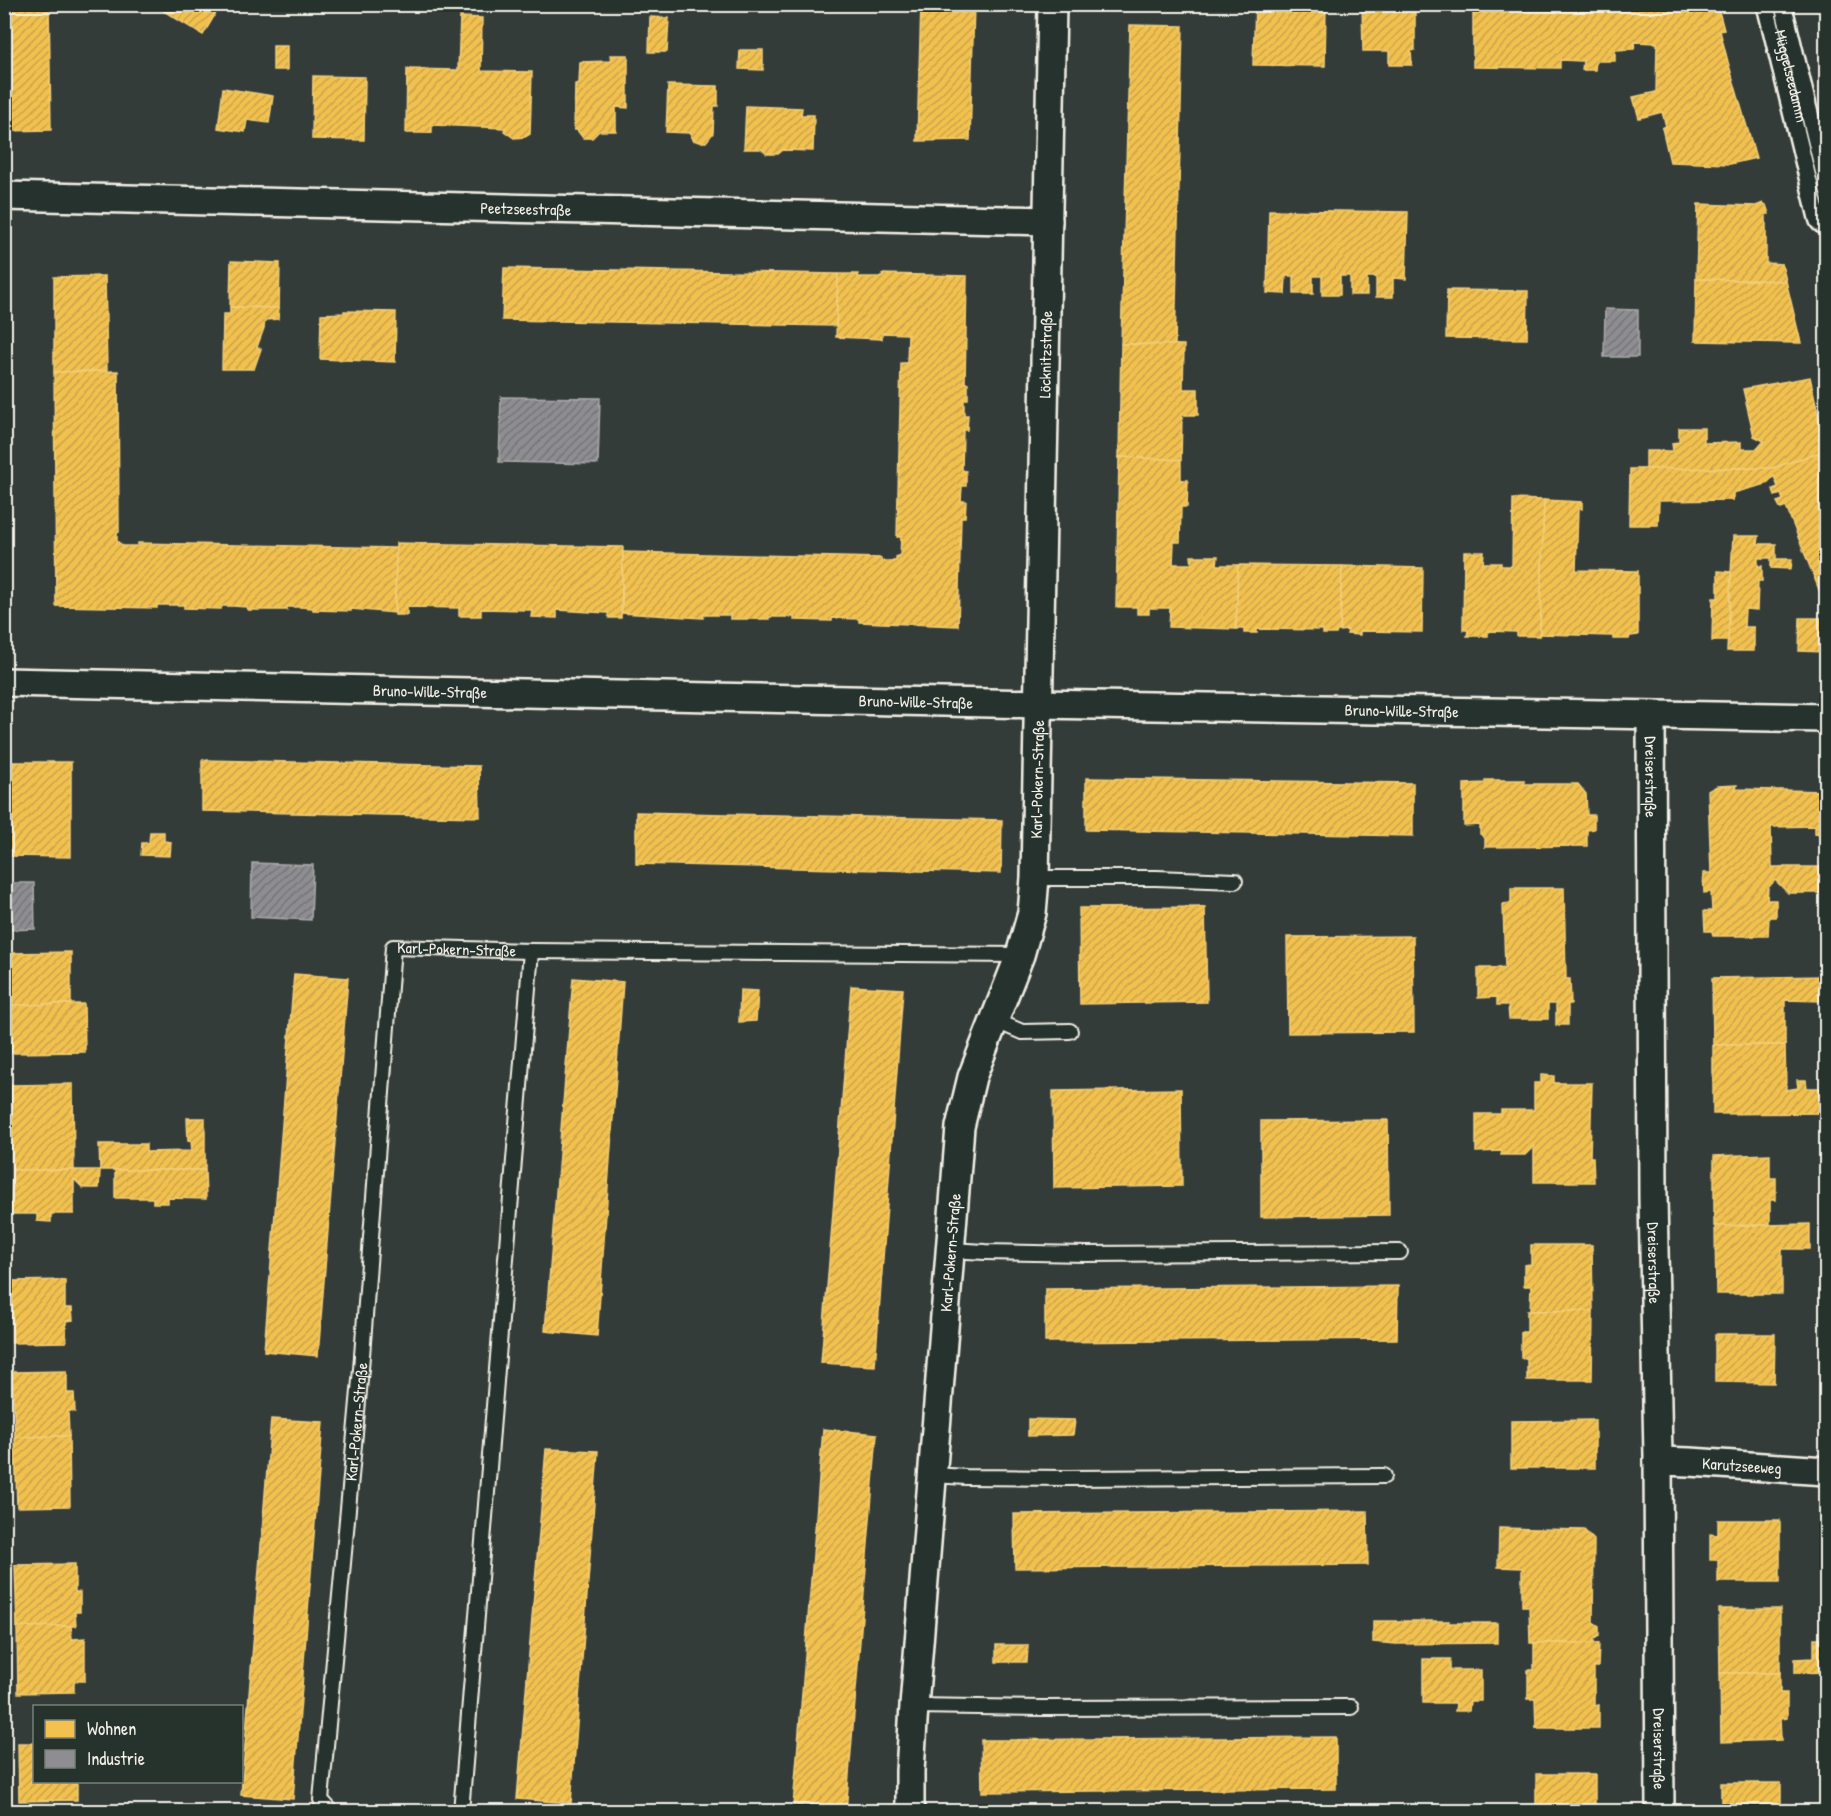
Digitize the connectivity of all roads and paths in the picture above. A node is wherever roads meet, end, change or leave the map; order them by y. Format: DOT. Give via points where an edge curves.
graph roads {
  1 [pos="1052,4"];
  2 [pos="1774,4"];
  3 [pos="4,196"];
  4 [pos="1827,217"];
  5 [pos="1048,221"];
  6 [pos="4,682"];
  7 [pos="1039,704"];
  8 [pos="1651,715"];
  9 [pos="1827,718"];
  10 [pos="1035,879"];
  11 [pos="1235,881"];
  12 [pos="531,951"];
  13 [pos="1020,955"];
  14 [pos="994,1020"];
  15 [pos="1070,1031"];
  16 [pos="950,1250"];
  17 [pos="1400,1252"];
  18 [pos="1658,1461"];
  19 [pos="1827,1471"];
  20 [pos="933,1475"];
  21 [pos="1384,1476"];
  22 [pos="914,1706"];
  23 [pos="1351,1707"];
  24 [pos="332,1812"];
  25 [pos="461,1812"];
  26 [pos="910,1812"];
  27 [pos="1660,1812"];
  1 -- 5 [label="street, Löcknitzstraße"];
  2 -- 4 [label="main road, Müggelseedamm"];
  3 -- 5 [label="street, Peetzseestraße"];
  5 -- 7 [label="street, Löcknitzstraße"];
  6 -- 7 [label="street, Bruno-Wille-Straße"];
  7 -- 8 [label="street, Bruno-Wille-Straße"];
  7 -- 10 [label="street, Karl-Pokern-Straße"];
  8 -- 9 [label="street, Bruno-Wille-Straße"];
  8 -- 18 [label="street, Dreiserstraße"];
  10 -- 11 [label="lane"];
  10 -- 13 [label="street, Karl-Pokern-Straße" via="1032,913"];
  12 -- 13 [label="lane"];
  12 -- 24 [label="lane, Karl-Pokern-Straße" via="393,947 361,1369 321,1800"];
  12 -- 25 [label="lane, Karl-Pokern-Straße"];
  13 -- 14 [label="street, Karl-Pokern-Straße"];
  14 -- 15 [label="lane" via="1022,1032"];
  14 -- 16 [label="street, Karl-Pokern-Straße" via="972,1077 960,1127"];
  16 -- 17 [label="lane" via="1085,1254"];
  16 -- 20 [label="street, Karl-Pokern-Straße"];
  18 -- 19 [label="street, Karutzseeweg"];
  18 -- 27 [label="street, Dreiserstraße"];
  20 -- 21 [label="lane"];
  20 -- 22 [label="street, Karl-Pokern-Straße"];
  22 -- 23 [label="lane"];
  22 -- 26 [label="street, Karl-Pokern-Straße"];
}
